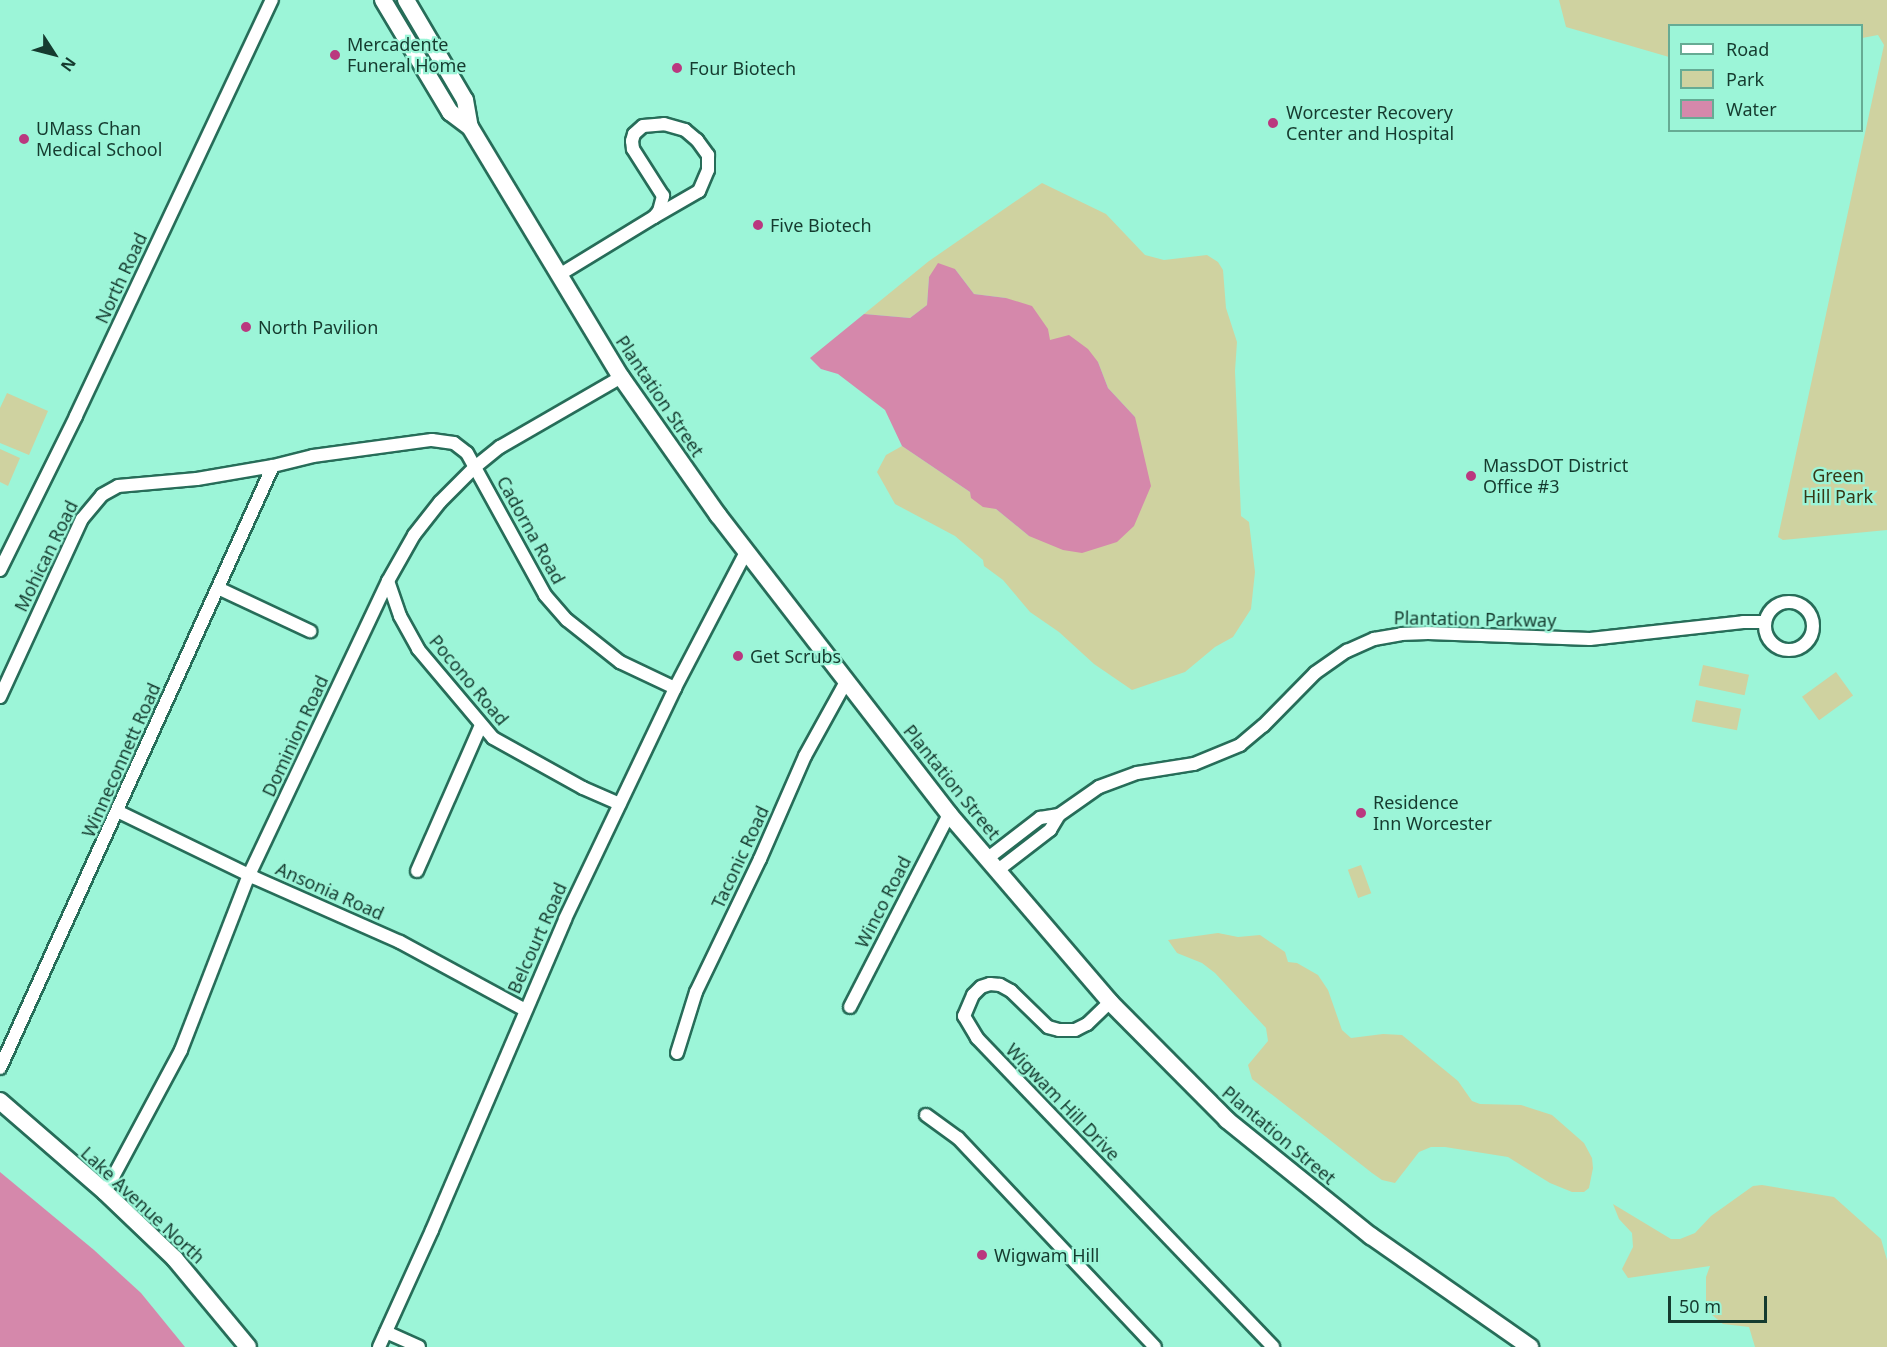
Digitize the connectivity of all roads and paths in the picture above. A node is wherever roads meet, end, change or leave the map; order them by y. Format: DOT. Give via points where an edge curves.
graph roads {
  1 [pos="272,0"];
  2 [pos="383,0"];
  3 [pos="406,0"];
  4 [pos="470,127"];
  5 [pos="654,217"];
  6 [pos="559,275"];
  7 [pos="621,377"];
  8 [pos="273,466"];
  9 [pos="476,467"];
  10 [pos="4,549"];
  11 [pos="746,552"];
  12 [pos="0,570"];
  13 [pos="388,581"];
  14 [pos="218,588"];
  15 [pos="1764,622"];
  16 [pos="310,631"];
  17 [pos="847,680"];
  18 [pos="675,688"];
  19 [pos="0,697"];
  20 [pos="481,725"];
  21 [pos="620,804"];
  22 [pos="117,811"];
  23 [pos="950,814"];
  24 [pos="1059,815"];
  25 [pos="993,864"];
  26 [pos="417,872"];
  27 [pos="249,875"];
  28 [pos="1110,1002"];
  29 [pos="850,1006"];
  30 [pos="525,1010"];
  31 [pos="677,1053"];
  32 [pos="0,1068"];
  33 [pos="0,1101"];
  34 [pos="926,1115"];
  35 [pos="105,1192"];
  36 [pos="386,1332"];
  37 [pos="248,1347"];
  38 [pos="379,1347"];
  39 [pos="418,1347"];
  40 [pos="1155,1347"];
  41 [pos="1273,1347"];
  42 [pos="1530,1347"];
  1 -- 10 [label="street, North Road" via="76,416"];
  2 -- 4 [label="main road, Plantation Street" via="450,112"];
  3 -- 4 [label="main road, Plantation Street" via="465,100"];
  4 -- 6 [label="main road, Plantation Street"];
  5 -- 5 [label="street" via="663,196 633,149 632,141 643,126 664,124 685,130 697,140 708,155 708,170 699,191"];
  5 -- 6 [label="street"];
  6 -- 7 [label="main road, Plantation Street"];
  7 -- 9 [label="street, Dominion Road" via="517,437"];
  7 -- 11 [label="main road, Plantation Street"];
  8 -- 9 [label="street, Mohican Road" via="313,456 432,441 454,443"];
  8 -- 14 [label="street, Winneconnett Road"];
  8 -- 19 [label="street, Mohican Road" via="197,479 118,486 95,500 82,519"];
  9 -- 13 [label="street, Dominion Road" via="425,519"];
  9 -- 18 [label="street, Cadorna Road" via="545,595 591,641 620,662"];
  10 -- 12 [label="street, North Road"];
  11 -- 17 [label="main road, Plantation Street"];
  11 -- 18 [label="street, Belcourt Road"];
  13 -- 20 [label="street, Pocono Road" via="400,616 418,649"];
  13 -- 27 [label="street, Dominion Road"];
  14 -- 16 [label="street"];
  14 -- 22 [label="street, Winneconnett Road"];
  15 -- 15 [label="street" via="1767,638 1785,651 1806,643 1813,629 1813,621 1804,607 1788,602 1773,608"];
  15 -- 24 [label="street, Plantation Parkway" via="1590,639 1388,635 1360,645 1325,665 1252,737 1233,749 1194,764 1111,781"];
  17 -- 23 [label="main road, Plantation Street"];
  17 -- 31 [label="street, Taconic Road" via="805,756 696,992"];
  18 -- 21 [label="street, Belcourt Road"];
  20 -- 21 [label="street, Pocono Road" via="508,748"];
  20 -- 26 [label="street"];
  21 -- 30 [label="street, Belcourt Road"];
  22 -- 27 [label="street, Ansonia Road"];
  22 -- 32 [label="street, Winneconnett Road"];
  23 -- 25 [label="main road, Plantation Street"];
  23 -- 29 [label="street, Winco Road"];
  24 -- 25 [label="street, Plantation Parkway" via="1050,830"];
  24 -- 25 [label="street, Plantation Parkway" via="1040,818"];
  25 -- 28 [label="main road, Plantation Street"];
  27 -- 30 [label="street, Ansonia Road" via="400,942"];
  27 -- 35 [label="street, Dominion Road" via="181,1050"];
  28 -- 41 [label="street, Wigwam Hill Drive" via="1087,1024 1059,1030 1048,1027 1011,990 990,984 977,991 964,1016 977,1038"];
  28 -- 42 [label="main road, Plantation Street" via="1202,1096 1281,1165 1371,1236"];
  30 -- 36 [label="street, Belcourt Road"];
  33 -- 35 [label="main road, Lake Avenue North"];
  34 -- 40 [label="street" via="958,1138"];
  35 -- 37 [label="main road, Lake Avenue North" via="188,1273"];
  36 -- 38 [label="street, Belcourt Road"];
  36 -- 39 [label="street"];
}
